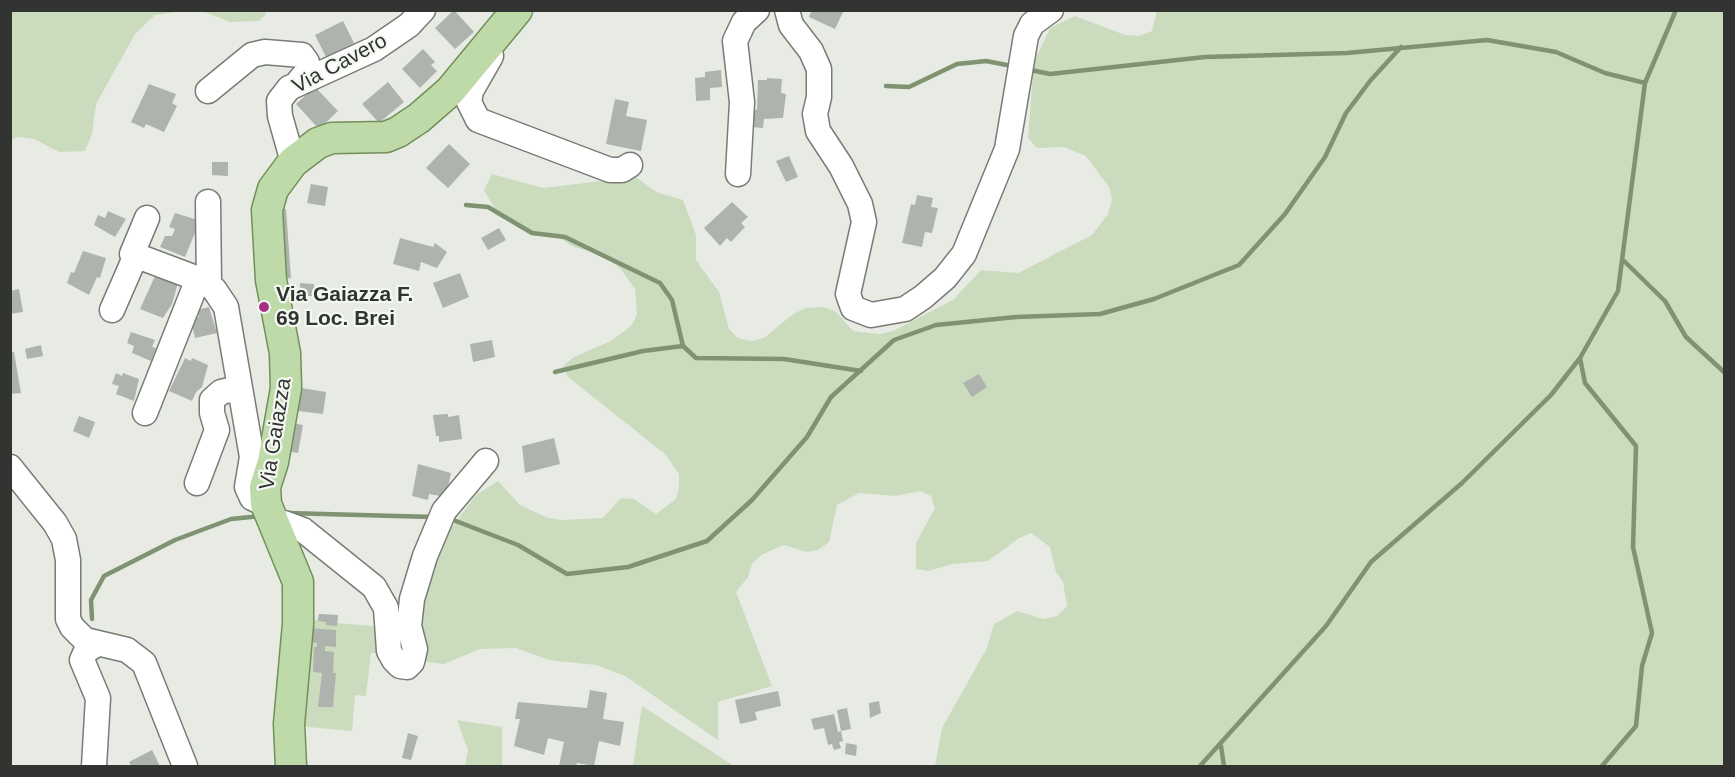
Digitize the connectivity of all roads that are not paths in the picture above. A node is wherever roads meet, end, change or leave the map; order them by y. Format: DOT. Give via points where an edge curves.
graph roads {
  1 [pos="423,10"];
  2 [pos="757,10"];
  3 [pos="787,10"];
  4 [pos="1051,10"];
  5 [pos="508,20"];
  6 [pos="299,81"];
  7 [pos="208,91"];
  8 [pos="293,162"];
  9 [pos="630,165"];
  10 [pos="738,174"];
  11 [pos="208,202"];
  12 [pos="147,218"];
  13 [pos="136,255"];
  14 [pos="203,283"];
  15 [pos="112,310"];
  16 [pos="238,388"];
  17 [pos="145,413"];
  18 [pos="486,461"];
  19 [pos="10,467"];
  20 [pos="197,483"];
  21 [pos="270,515"];
  22 [pos="97,644"];
  23 [pos="94,766"];
  24 [pos="185,766"];
  25 [pos="291,766"];
  1 -- 6 [label="street, Via Cavero" via="409,25 374,49"];
  2 -- 10 [label="street" via="744,22 735,41 742,102"];
  3 -- 4 [label="street" via="791,25 819,69 815,114 818,131 860,204 864,222 848,294 853,308 871,315 905,309 945,278 964,254 1007,149 1026,36 1032,24"];
  5 -- 8 [label="main road, Via Gaiazza" via="450,91 398,132 332,138"];
  5 -- 9 [label="street, Via Gaiazza" via="471,92 469,102 478,120 610,170"];
  6 -- 7 [label="street" via="307,72 302,55 265,52 252,55"];
  6 -- 8 [label="street, Via Cavero" via="279,101"];
  8 -- 21 [label="main road, Via Gaiazza" via="273,189 267,210 271,280 285,353 286,388 265,487"];
  11 -- 14 [label="street"];
  12 -- 13 [label="street" via="132,254"];
  13 -- 14 [label="street"];
  13 -- 15 [label="street"];
  14 -- 16 [label="street, Via Gaiazza" via="226,307"];
  14 -- 17 [label="street"];
  16 -- 20 [label="street" via="221,392 212,400 217,430"];
  16 -- 21 [label="street, Via Gaiazza" via="252,457 247,487 252,498"];
  18 -- 21 [label="street" via="444,511 425,556 412,599 409,626 415,649 412,662 406,667 400,666 389,651 386,608 374,586 303,530"];
  19 -- 22 [label="street" via="64,539 68,619 80,638"];
  21 -- 25 [label="main road, Via Gaiazza" via="298,582 289,724"];
  22 -- 23 [label="street" via="86,651 82,660 98,698"];
  22 -- 24 [label="street" via="127,650 144,663"];
}
